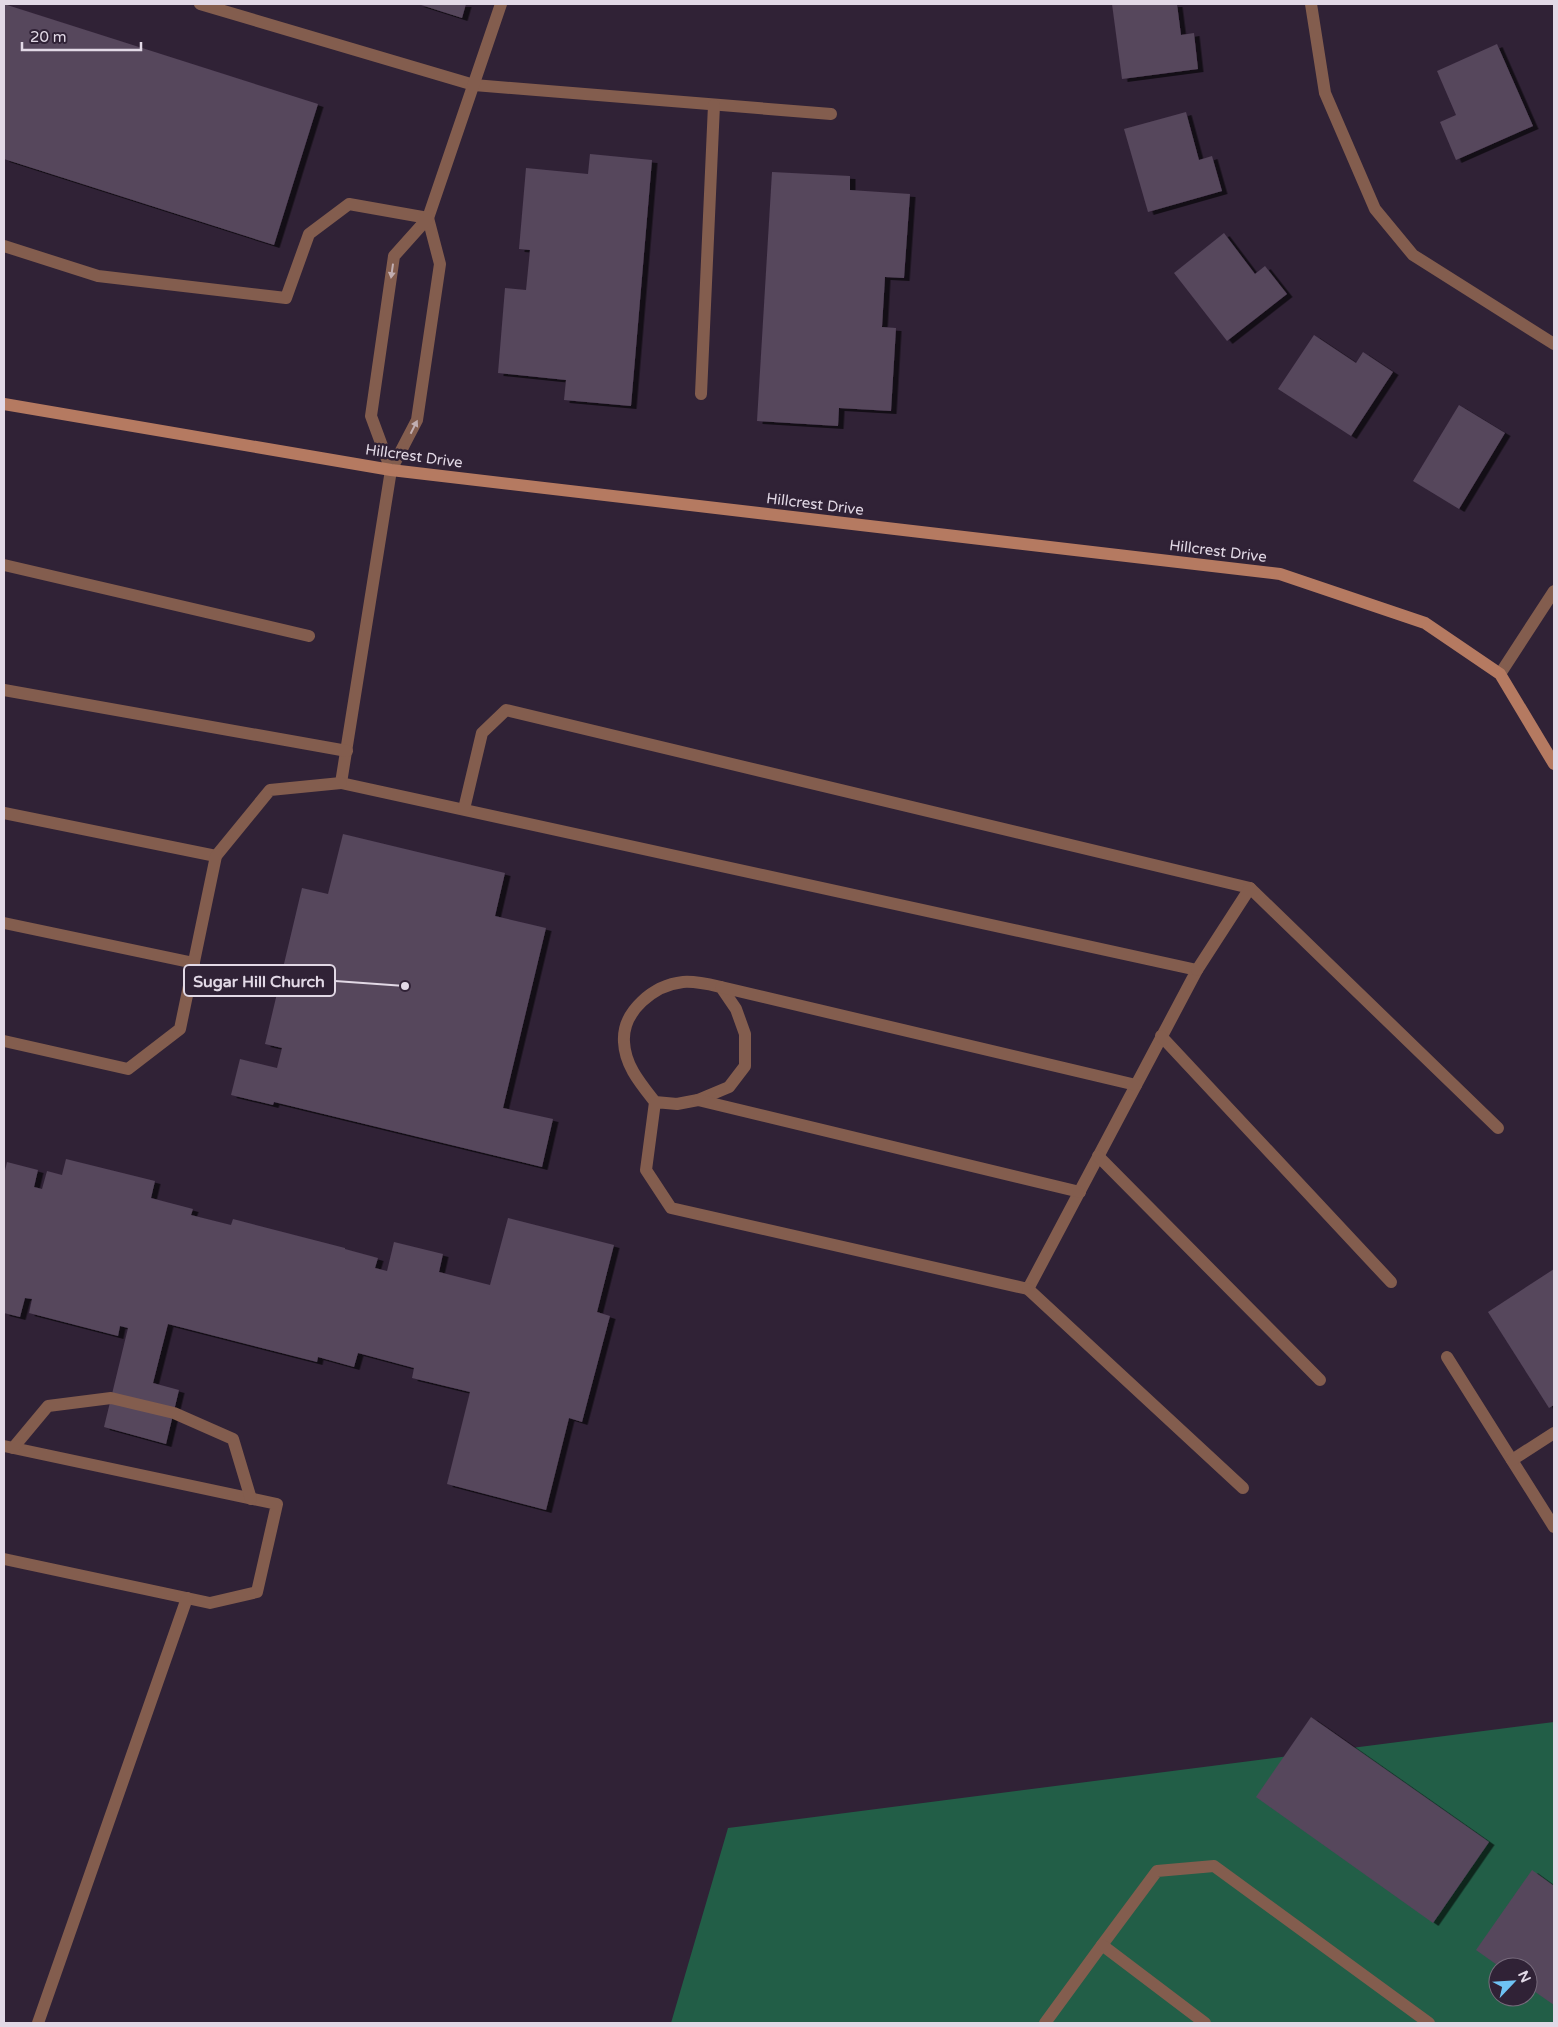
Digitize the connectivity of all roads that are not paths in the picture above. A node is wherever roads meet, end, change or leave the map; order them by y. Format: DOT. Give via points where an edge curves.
graph roads {
  1 [pos="200,4"];
  2 [pos="501,4"];
  3 [pos="1311,4"];
  4 [pos="474,85"];
  5 [pos="714,105"];
  6 [pos="831,114"];
  7 [pos="428,218"];
  8 [pos="4,246"];
  9 [pos="1554,344"];
  10 [pos="701,394"];
  11 [pos="4,404"];
  12 [pos="391,470"];
  13 [pos="4,565"];
  14 [pos="1554,591"];
  15 [pos="310,636"];
  16 [pos="1500,674"];
  17 [pos="4,690"];
  18 [pos="347,752"];
  19 [pos="1554,764"];
  20 [pos="341,783"];
  21 [pos="464,809"];
  22 [pos="4,813"];
  23 [pos="216,856"];
  24 [pos="1250,888"];
  25 [pos="4,923"];
  26 [pos="194,963"];
  27 [pos="1196,970"];
  28 [pos="721,987"];
  29 [pos="1162,1036"];
  30 [pos="4,1040"];
  31 [pos="1136,1085"];
  32 [pos="698,1100"];
  33 [pos="655,1102"];
  34 [pos="1498,1128"];
  35 [pos="1098,1156"];
  36 [pos="1080,1192"];
  37 [pos="1391,1282"];
  38 [pos="1028,1289"];
  39 [pos="1447,1357"];
  40 [pos="1320,1380"];
  41 [pos="1554,1433"];
  42 [pos="8,1447"];
  43 [pos="1512,1460"];
  44 [pos="1242,1488"];
  45 [pos="251,1499"];
  46 [pos="1554,1527"];
  47 [pos="4,1559"];
  48 [pos="187,1598"];
  49 [pos="1102,1945"];
  50 [pos="38,2023"];
  51 [pos="1044,2023"];
  52 [pos="1205,2023"];
  53 [pos="1429,2023"];
  1 -- 4 [label="street"];
  2 -- 4 [label="street"];
  3 -- 9 [label="street" via="1324,93 1375,209 1412,255"];
  4 -- 5 [label="street"];
  4 -- 7 [label="street"];
  5 -- 6 [label="street"];
  5 -- 10 [label="street"];
  7 -- 8 [label="street" via="349,204 309,234 286,298 98,276"];
  12 -- 7 [label="street, one-way" via="417,420 440,264"];
  7 -- 12 [label="street, one-way" via="394,256 371,416"];
  11 -- 12 [label="street, Hillcrest Drive"];
  12 -- 16 [label="street, Hillcrest Drive" via="1280,574 1425,623"];
  12 -- 18 [label="street"];
  13 -- 15 [label="street"];
  14 -- 16 [label="street"];
  16 -- 19 [label="street, Hillcrest Drive"];
  17 -- 18 [label="street"];
  18 -- 20 [label="street"];
  20 -- 21 [label="street"];
  20 -- 23 [label="street" via="270,790"];
  21 -- 24 [label="street" via="482,733 506,710"];
  21 -- 27 [label="street"];
  22 -- 23 [label="street"];
  23 -- 26 [label="street"];
  24 -- 27 [label="street"];
  24 -- 34 [label="street"];
  25 -- 26 [label="street"];
  26 -- 30 [label="street" via="180,1029 128,1069"];
  27 -- 29 [label="street"];
  28 -- 31 [label="street"];
  28 -- 32 [label="street" via="736,1009 745,1034 745,1066 729,1087"];
  28 -- 33 [label="street" via="681,982 658,991 635,1006 627,1020 624,1042 636,1078"];
  29 -- 31 [label="street"];
  29 -- 37 [label="street"];
  31 -- 35 [label="street"];
  32 -- 33 [label="street" via="677,1104"];
  32 -- 36 [label="street"];
  33 -- 38 [label="street" via="646,1170 671,1208"];
  35 -- 36 [label="street"];
  35 -- 40 [label="street"];
  36 -- 38 [label="street"];
  38 -- 44 [label="street"];
  39 -- 43 [label="street"];
  41 -- 43 [label="street"];
  42 -- 45 [label="street"];
  42 -- 45 [label="street" via="48,1406 111,1398 174,1413 234,1440"];
  43 -- 46 [label="street"];
  45 -- 48 [label="street" via="277,1504 257,1592 210,1603"];
  47 -- 48 [label="street"];
  48 -- 50 [label="street"];
  49 -- 51 [label="street"];
  49 -- 52 [label="street"];
  49 -- 53 [label="street" via="1157,1871 1214,1866"];
}
